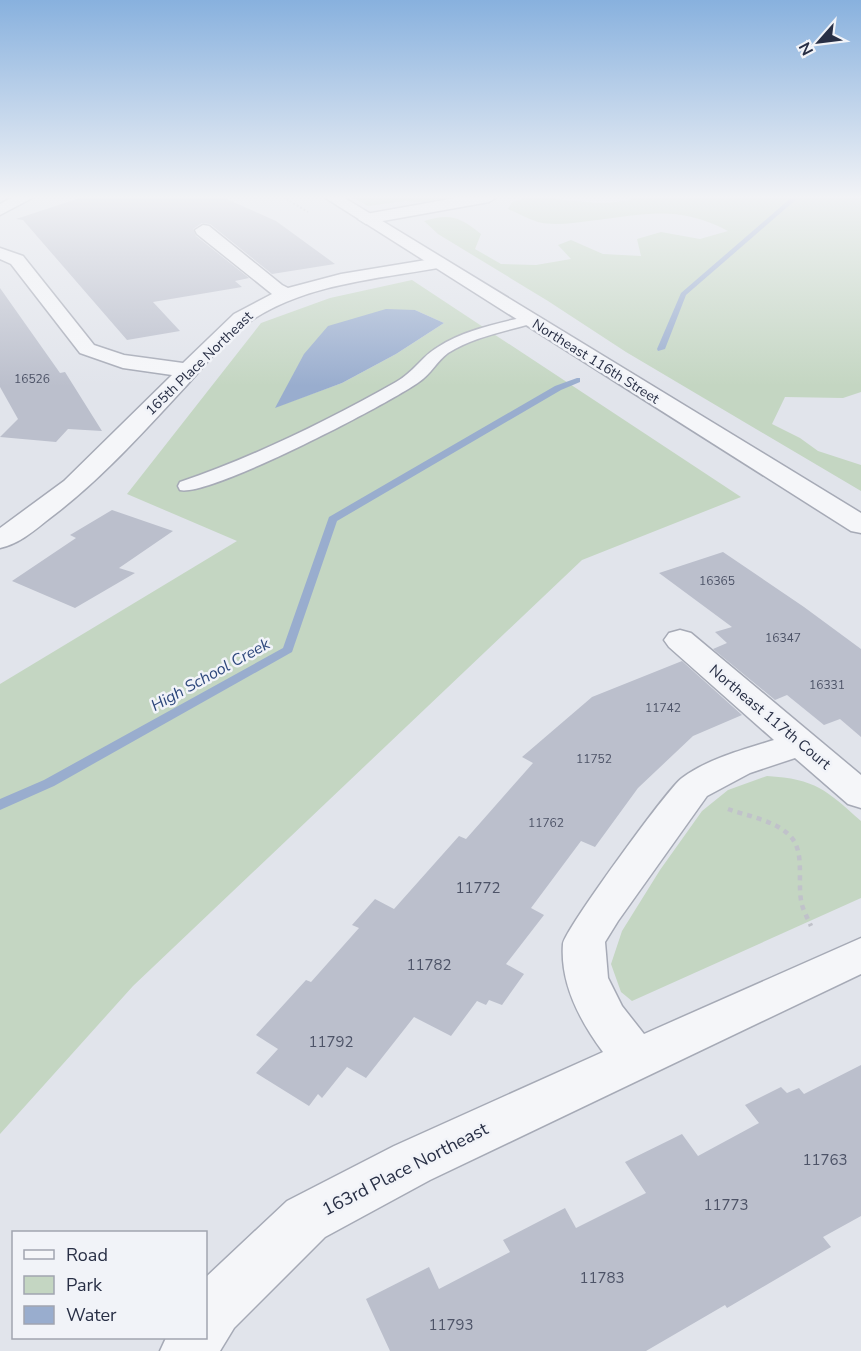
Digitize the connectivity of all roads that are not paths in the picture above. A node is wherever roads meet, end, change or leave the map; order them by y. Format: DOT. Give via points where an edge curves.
graph roads {
  1 [pos="17,260"];
  2 [pos="240,260"];
  3 [pos="433,260"];
  4 [pos="438,263"];
  5 [pos="289,295"];
  6 [pos="529,320"];
  7 [pos="188,370"];
  8 [pos="187,486"];
  9 [pos="861,525"];
  10 [pos="0,540"];
  11 [pos="680,640"];
  12 [pos="801,743"];
  13 [pos="861,795"];
  14 [pos="861,955"];
  15 [pos="635,1058"];
  16 [pos="207,1321"];
  1 -- 7 [label="street" via="87,349 124,363"];
  2 -- 5 [label="street" via="275,289"];
  3 -- 4 [label="street, Northeast 116th Street"];
  4 -- 5 [label="street, 165th Place Northeast" via="338,280"];
  4 -- 6 [label="street, Northeast 116th Street"];
  5 -- 7 [label="street, 165th Place Northeast" via="246,315"];
  6 -- 8 [label="lane" via="485,332 442,351 417,377 385,395 226,474"];
  6 -- 9 [label="street, Northeast 116th Street"];
  7 -- 10 [label="street, 165th Place Northeast" via="100,464"];
  11 -- 12 [label="street, Northeast 117th Court"];
  12 -- 13 [label="street, Northeast 117th Court"];
  12 -- 15 [label="street" via="737,765 694,787 584,941 586,978 605,1019"];
  14 -- 15 [label="street, 163rd Place Northeast"];
  15 -- 16 [label="street, 163rd Place Northeast" via="412,1163 306,1219 214,1308"];
}
